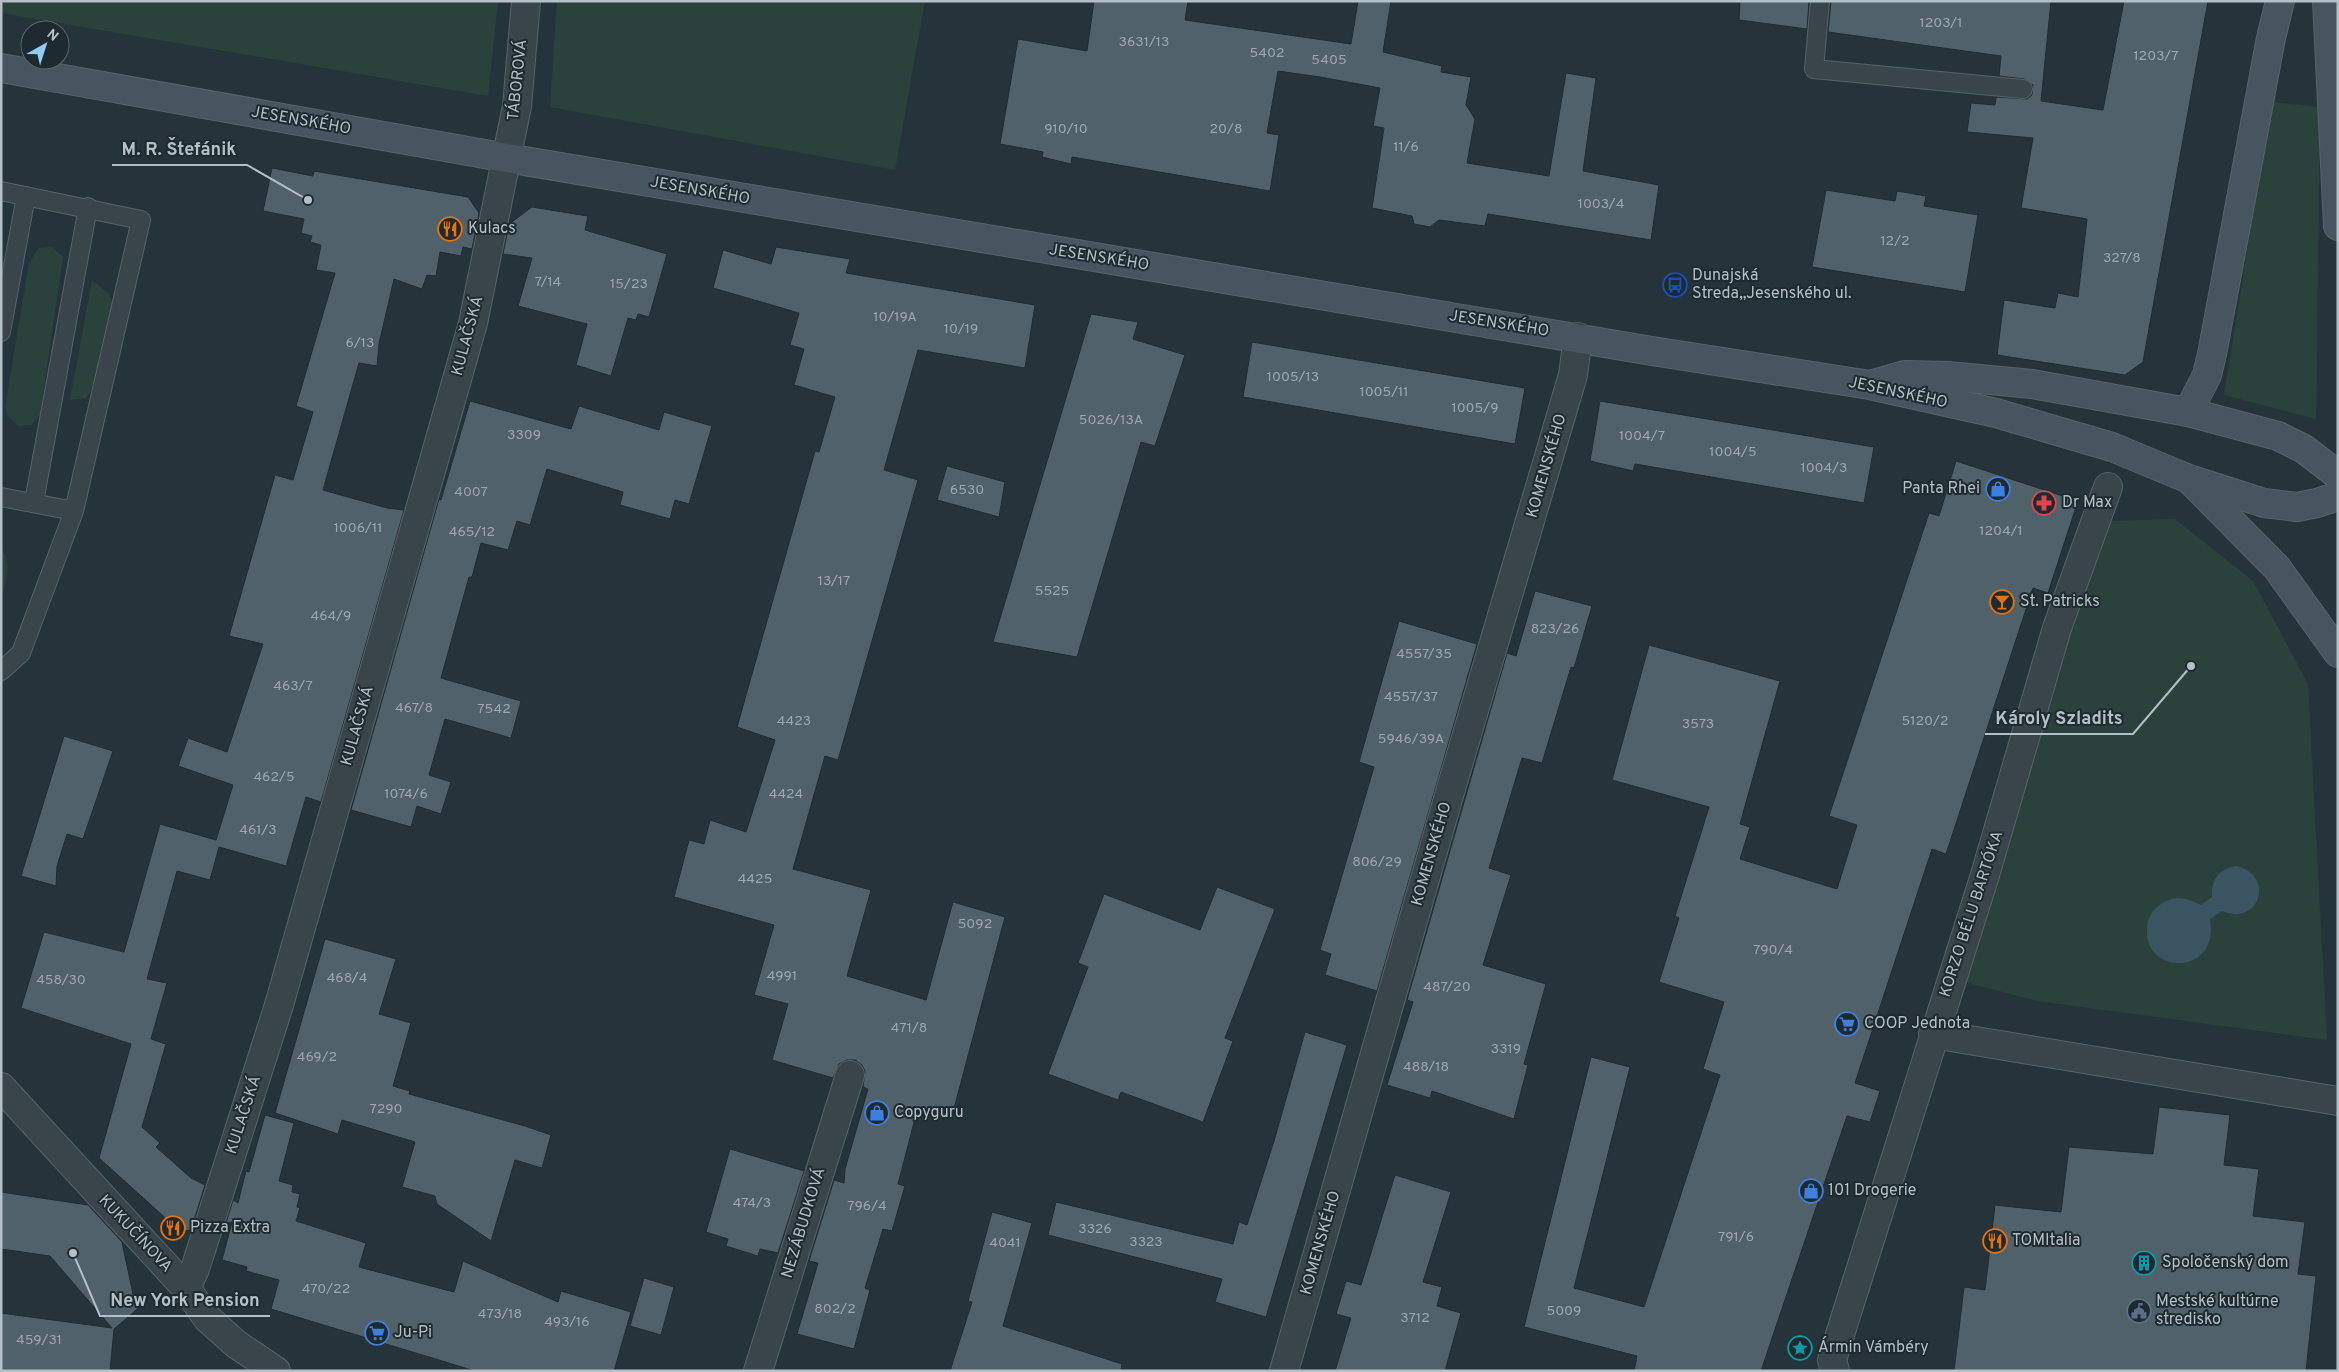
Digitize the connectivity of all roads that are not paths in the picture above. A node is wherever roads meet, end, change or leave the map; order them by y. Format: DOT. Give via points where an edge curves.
graph roads {
  1 [pos="526,1"];
  2 [pos="1820,1"];
  3 [pos="2280,1"];
  4 [pos="2326,1"];
  5 [pos="1,68"];
  6 [pos="2023,89"];
  7 [pos="507,158"];
  8 [pos="1,191"];
  9 [pos="26,196"];
  10 [pos="88,207"];
  11 [pos="2338,226"];
  12 [pos="1,332"];
  13 [pos="1578,337"];
  14 [pos="1870,385"];
  15 [pos="2188,412"];
  16 [pos="2338,475"];
  17 [pos="2189,479"];
  18 [pos="2108,488"];
  19 [pos="2338,496"];
  20 [pos="1,497"];
  21 [pos="34,502"];
  22 [pos="74,511"];
  23 [pos="2338,653"];
  24 [pos="1,670"];
  25 [pos="1933,1034"];
  26 [pos="850,1075"];
  27 [pos="1,1087"];
  28 [pos="2338,1101"];
  29 [pos="186,1288"];
  30 [pos="276,1371"];
  31 [pos="758,1371"];
  32 [pos="1284,1371"];
  33 [pos="1835,1371"];
  1 -- 7 [label="street, TÁBOROVÁ" via="517,106"];
  2 -- 6 [label="lane" via="1814,69"];
  3 -- 15 [label="street" via="2212,354"];
  4 -- 11 [label="street"];
  5 -- 7 [label="street, JESENSKÉHO"];
  7 -- 13 [label="street, JESENSKÉHO"];
  7 -- 29 [label="street, KULAČSKÁ" via="473,323 288,976 195,1269"];
  8 -- 9 [label="lane"];
  9 -- 10 [label="lane"];
  9 -- 12 [label="lane"];
  10 -- 21 [label="lane"];
  10 -- 22 [label="lane" via="140,220"];
  13 -- 14 [label="street, JESENSKÉHO"];
  13 -- 32 [label="street, KOMENSKÉHO" via="1574,375 1452,785"];
  14 -- 15 [label="street" via="1905,375 1948,376 2032,384"];
  14 -- 17 [label="street, JESENSKÉHO" via="1996,413 2112,447"];
  15 -- 16 [label="street" via="2278,436 2304,449"];
  17 -- 19 [label="street, JESENSKÉHO" via="2277,506 2317,503"];
  17 -- 23 [label="street" via="2277,568"];
  18 -- 25 [label="street, KORZO BÉLU BARTÓKA" via="2057,628 1986,875"];
  20 -- 21 [label="lane"];
  21 -- 22 [label="lane"];
  22 -- 24 [label="lane" via="21,653"];
  25 -- 28 [label="street"];
  25 -- 33 [label="street, KORZO BÉLU BARTÓKA" via="1832,1360"];
  26 -- 31 [label="street, NEZÁBUDKOVÁ"];
  27 -- 29 [label="street, KUKUČÍNOVA"];
  29 -- 30 [label="street, KUKUČÍNOVA" via="207,1318 236,1344"];
}
